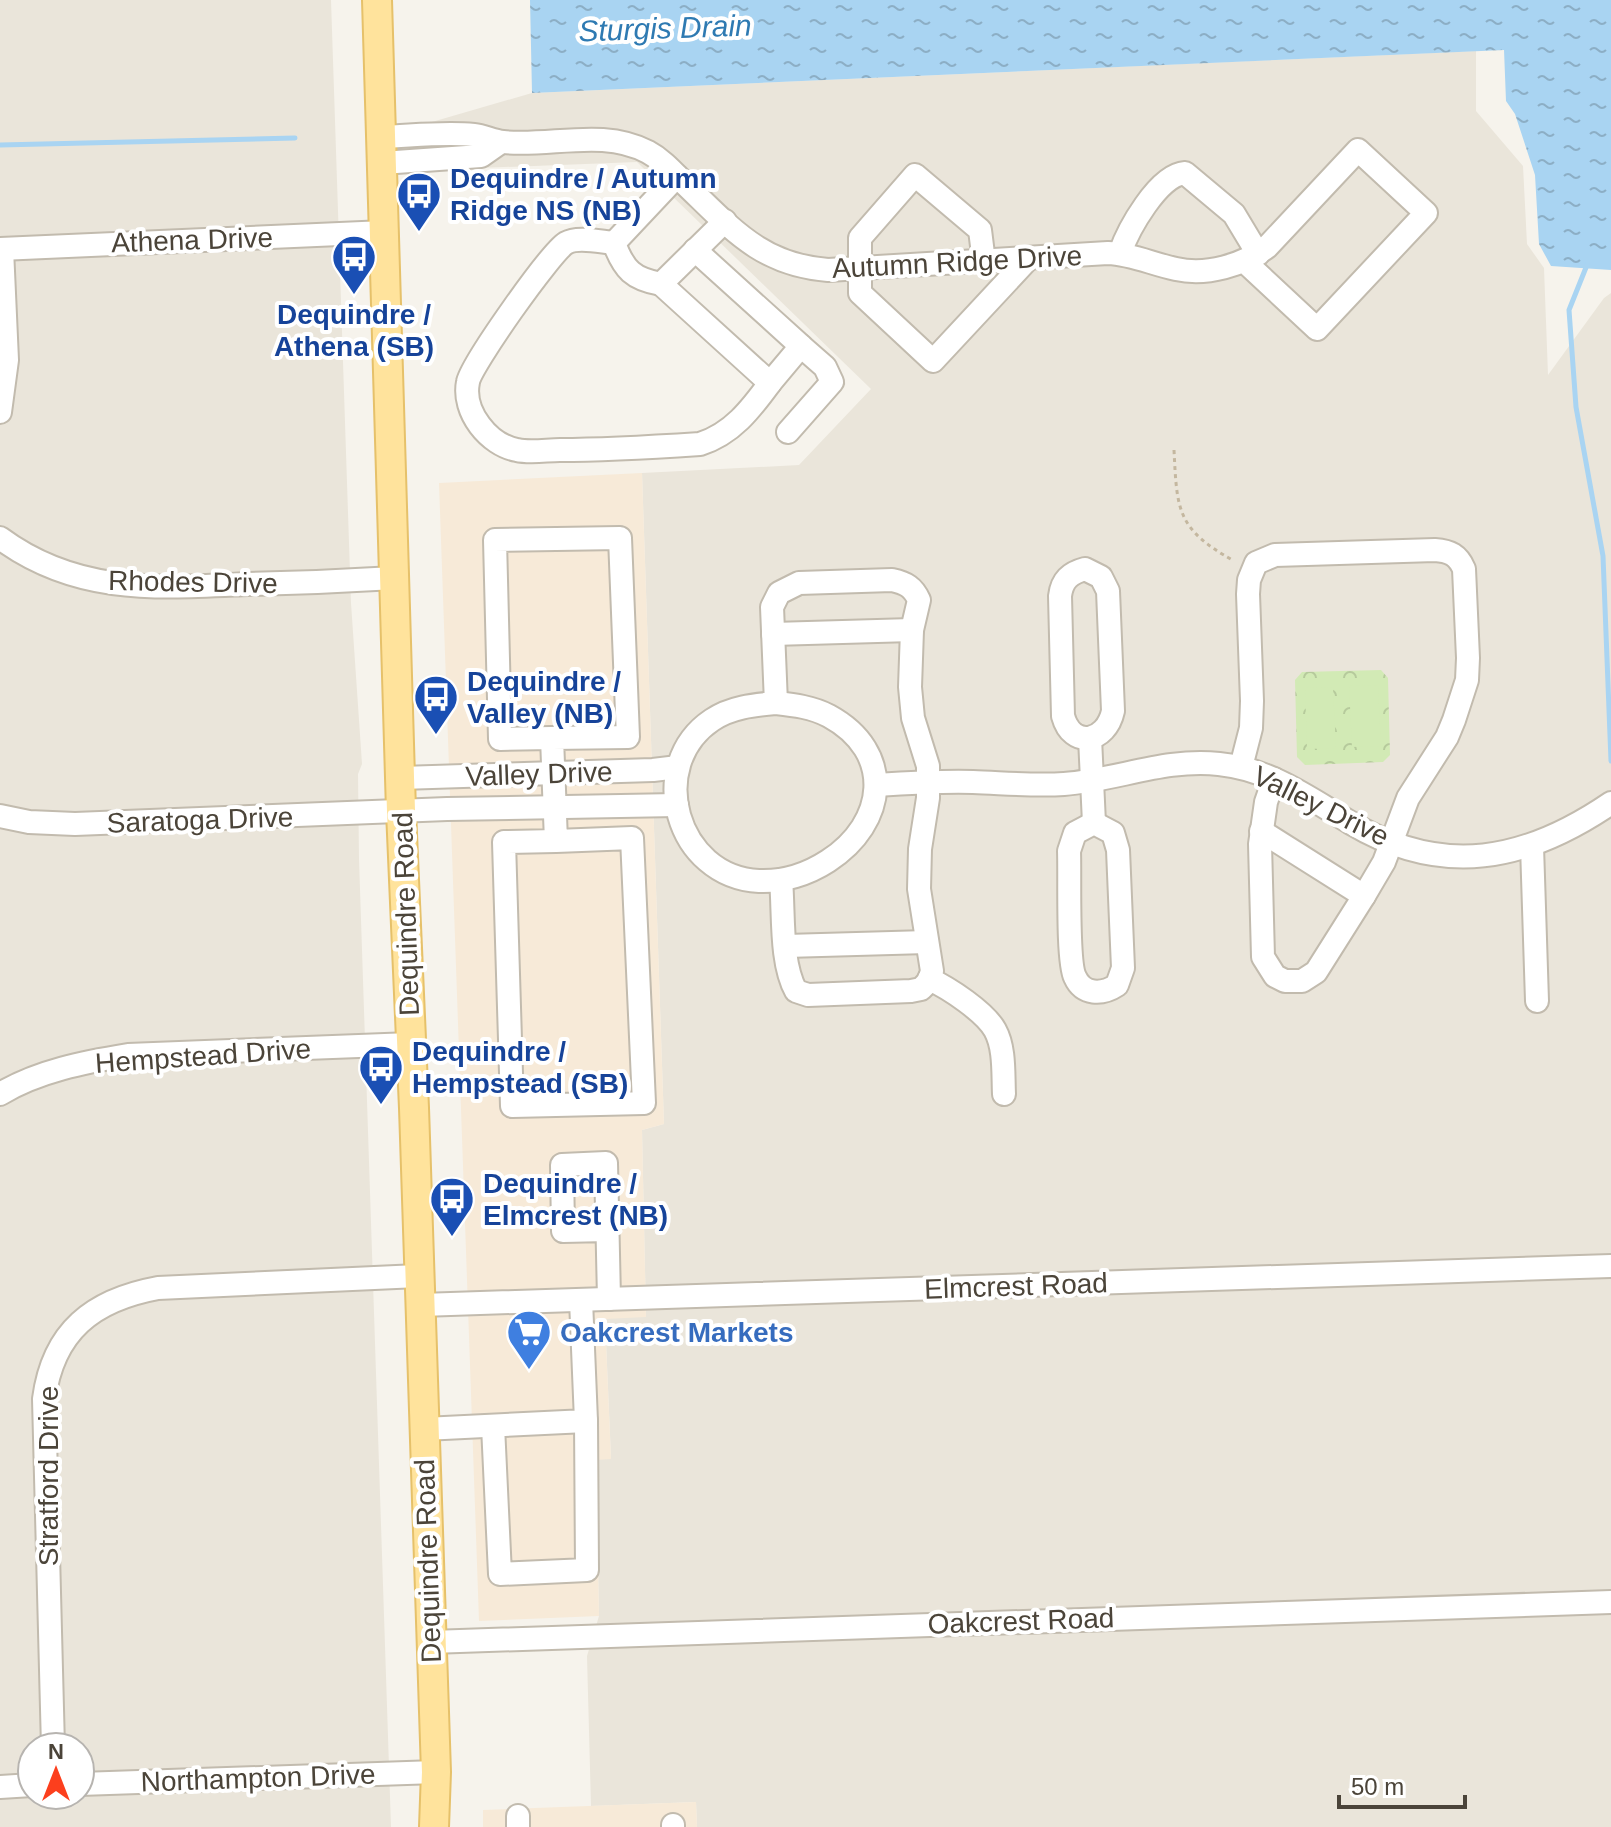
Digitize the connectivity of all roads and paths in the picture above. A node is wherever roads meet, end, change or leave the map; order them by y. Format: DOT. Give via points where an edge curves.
graph roads {
  1 [pos="377,0"];
  2 [pos="382,150"];
  3 [pos="677,176"];
  4 [pos="725,221"];
  5 [pos="385,232"];
  6 [pos="614,243"];
  7 [pos="1,249"];
  8 [pos="695,250"];
  9 [pos="1120,253"];
  10 [pos="1251,257"];
  11 [pos="1028,259"];
  12 [pos="984,262"];
  13 [pos="862,269"];
  14 [pos="661,284"];
  15 [pos="801,346"];
  16 [pos="770,383"];
  17 [pos="0,412"];
  18 [pos="788,432"];
  19 [pos="1174,450"];
  20 [pos="0,538"];
  21 [pos="1252,571"];
  22 [pos="395,578"];
  23 [pos="912,630"];
  24 [pos="773,634"];
  25 [pos="776,703"];
  26 [pos="552,738"];
  27 [pos="1090,738"];
  28 [pos="1241,767"];
  29 [pos="553,774"];
  30 [pos="401,778"];
  31 [pos="1274,779"];
  32 [pos="1092,781"];
  33 [pos="928,783"];
  34 [pos="876,785"];
  35 [pos="677,786"];
  36 [pos="1611,803"];
  37 [pos="554,807"];
  38 [pos="401,811"];
  39 [pos="0,816"];
  40 [pos="1094,823"];
  41 [pos="1261,831"];
  42 [pos="556,841"];
  43 [pos="1390,842"];
  44 [pos="1532,846"];
  45 [pos="781,880"];
  46 [pos="1364,896"];
  47 [pos="927,942"];
  48 [pos="786,946"];
  49 [pos="929,979"];
  50 [pos="1537,1001"];
  51 [pos="411,1044"];
  52 [pos="0,1094"];
  53 [pos="1004,1094"];
  54 [pos="607,1230"];
  55 [pos="1611,1266"];
  56 [pos="418,1276"];
  57 [pos="609,1299"];
  58 [pos="581,1300"];
  59 [pos="421,1305"];
  60 [pos="586,1421"];
  61 [pos="493,1426"];
  62 [pos="424,1429"];
  63 [pos="1611,1602"];
  64 [pos="431,1642"];
  65 [pos="53,1731"];
  66 [pos="436,1772"];
  67 [pos="96,1783"];
  68 [pos="434,1827"];
  1 -- 2 [label="main road, Dequindre Road"];
  2 -- 3 [label="street, Autumn Ridge Drive" via="481,156 501,142 604,140 648,152"];
  2 -- 5 [label="main road, Dequindre Road"];
  3 -- 4 [label="street, Autumn Ridge Drive"];
  3 -- 6 [label="street"];
  4 -- 8 [label="street"];
  4 -- 13 [label="street, Autumn Ridge Drive" via="765,254 786,262 817,270"];
  5 -- 7 [label="street, Athena Drive"];
  5 -- 22 [label="main road, Dequindre Road"];
  6 -- 14 [label="street" via="628,270 641,281"];
  6 -- 16 [label="street" via="567,243 476,364 467,392 479,425 494,440 517,450 700,444 733,427"];
  7 -- 17 [label="street" via="7,360"];
  8 -- 14 [label="street"];
  8 -- 15 [label="street"];
  9 -- 10 [label="street, Autumn Ridge Drive" via="1190,271"];
  9 -- 10 [label="street" via="1127,231 1154,195 1175,175 1185,173 1234,214"];
  9 -- 11 [label="street, Autumn Ridge Drive"];
  10 -- 10 [label="street" via="1358,150 1426,213 1317,329"];
  11 -- 12 [label="street, Autumn Ridge Drive"];
  11 -- 13 [label="street" via="933,361 860,293"];
  12 -- 13 [label="street, Autumn Ridge Drive"];
  12 -- 13 [label="street" via="980,230 915,175 860,238"];
  14 -- 16 [label="street"];
  15 -- 16 [label="street"];
  15 -- 18 [label="street" via="825,367 832,382"];
  19 -- 21 [label="path" via="1182,516 1193,532"];
  20 -- 22 [label="street, Rhodes Drive" via="55,569 120,586"];
  21 -- 28 [label="street" via="1251,728"];
  21 -- 43 [label="street" via="1275,555 1435,550 1452,553 1460,561 1467,680 1447,737 1408,798"];
  22 -- 30 [label="main road, Dequindre Road"];
  23 -- 24 [label="street"];
  23 -- 24 [label="street" via="919,600 905,582 892,580 788,586 772,607"];
  23 -- 33 [label="street" via="911,703"];
  24 -- 25 [label="street"];
  25 -- 34 [label="street" via="809,708 843,724 865,749"];
  25 -- 35 [label="street" via="749,705 712,720 693,738"];
  26 -- 26 [label="street" via="500,739 495,540 620,538 628,737"];
  26 -- 29 [label="street"];
  27 -- 27 [label="street" via="1111,723 1113,711 1108,591 1101,577 1085,569 1066,579 1060,596 1063,716 1072,734"];
  27 -- 32 [label="street"];
  28 -- 31 [label="street, Valley Drive"];
  28 -- 32 [label="street, Valley Drive" via="1174,763"];
  29 -- 30 [label="street, Valley Drive"];
  29 -- 35 [label="street, Valley Drive"];
  29 -- 37 [label="street"];
  30 -- 38 [label="main road, Dequindre Road"];
  31 -- 41 [label="street"];
  31 -- 43 [label="street, Valley Drive"];
  32 -- 33 [label="street, Valley Drive"];
  32 -- 40 [label="street"];
  33 -- 34 [label="street, Valley Drive"];
  33 -- 47 [label="street" via="919,870"];
  34 -- 45 [label="street" via="869,819 850,845 818,868"];
  35 -- 37 [label="street, Valley Drive"];
  35 -- 45 [label="street" via="682,827 703,859 739,878"];
  36 -- 44 [label="street, Valley Drive" via="1570,830"];
  37 -- 38 [label="street, Valley Drive"];
  37 -- 42 [label="street"];
  38 -- 39 [label="street, Saratoga Drive" via="56,824"];
  38 -- 51 [label="main road, Dequindre Road"];
  40 -- 40 [label="street" via="1075,833 1069,851 1072,969 1082,986 1102,992 1117,985 1123,968 1118,850 1113,833"];
  41 -- 46 [label="street"];
  41 -- 46 [label="street" via="1262,949 1275,976 1302,981 1316,972"];
  42 -- 42 [label="street" via="504,842 512,1106 644,1103 632,838"];
  43 -- 44 [label="street, Valley Drive" via="1449,856"];
  43 -- 46 [label="street"];
  44 -- 50 [label="street"];
  45 -- 48 [label="street"];
  47 -- 48 [label="street"];
  47 -- 49 [label="street"];
  48 -- 49 [label="street" via="789,978 796,991 808,995 911,991"];
  49 -- 53 [label="street" via="996,1031"];
  51 -- 52 [label="street, Hempstead Drive" via="128,1055 48,1074"];
  51 -- 56 [label="main road, Dequindre Road"];
  54 -- 57 [label="street"];
  55 -- 57 [label="street, Elmcrest Road"];
  56 -- 59 [label="main road, Dequindre Road"];
  56 -- 65 [label="street, Stratford Drive" via="144,1291 95,1310 65,1339 49,1369 44,1399"];
  57 -- 58 [label="street, Elmcrest Road"];
  58 -- 59 [label="street, Elmcrest Road"];
  58 -- 60 [label="street"];
  59 -- 62 [label="main road, Dequindre Road"];
  60 -- 61 [label="street"];
  60 -- 61 [label="street" via="587,1570 500,1574"];
  61 -- 62 [label="street"];
  62 -- 64 [label="main road, Dequindre Road"];
  63 -- 64 [label="street, Oakcrest Road"];
  64 -- 66 [label="main road, Dequindre Road"];
  66 -- 67 [label="street, Northampton Drive"];
  66 -- 68 [label="main road, Dequindre Road"];
}
